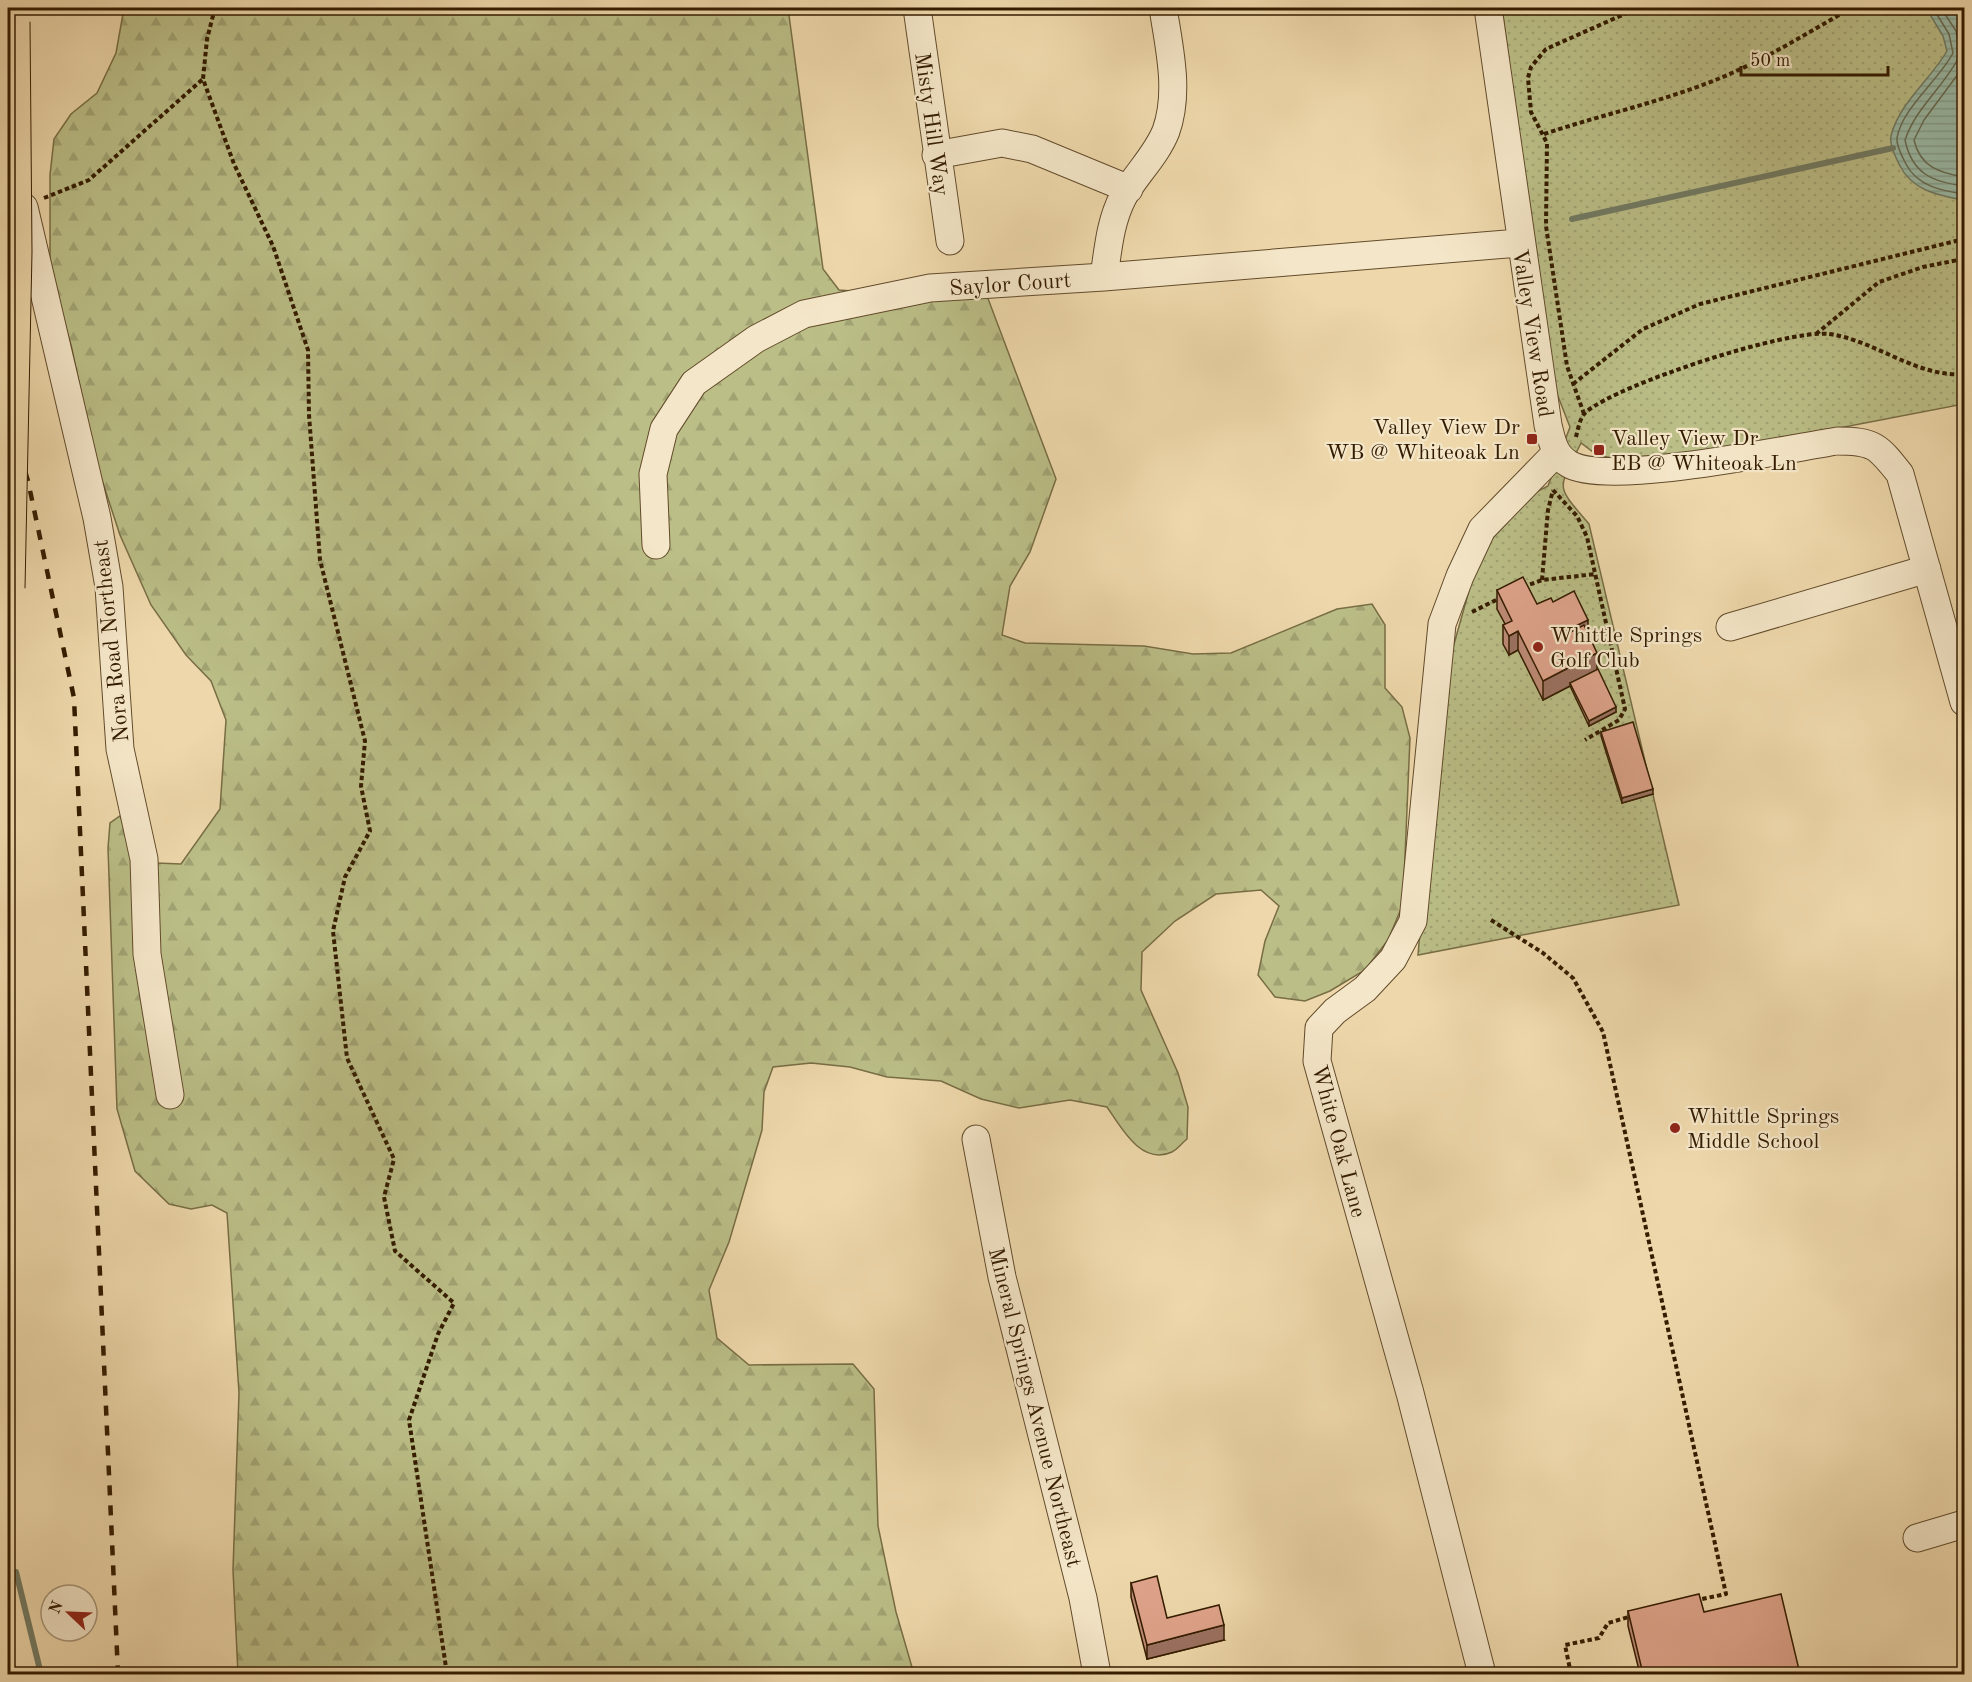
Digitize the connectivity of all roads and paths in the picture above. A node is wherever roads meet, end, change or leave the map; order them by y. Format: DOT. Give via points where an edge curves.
graph roads {
  1 [pos="215,8"];
  2 [pos="917,8"];
  3 [pos="1163,8"];
  4 [pos="1488,8"];
  5 [pos="1638,8"];
  6 [pos="1851,8"];
  7 [pos="13,22"];
  8 [pos="203,80"];
  9 [pos="1544,134"];
  10 [pos="936,155"];
  11 [pos="1129,189"];
  12 [pos="16,207"];
  13 [pos="1965,239"];
  14 [pos="950,241"];
  15 [pos="1519,243"];
  16 [pos="1958,260"];
  17 [pos="1104,277"];
  18 [pos="1815,334"];
  19 [pos="1965,374"];
  20 [pos="1573,384"];
  21 [pos="1584,414"];
  22 [pos="1566,445"];
  23 [pos="1556,484"];
  24 [pos="1553,490"];
  25 [pos="656,545"];
  26 [pos="1927,569"];
  27 [pos="1596,574"];
  28 [pos="1542,580"];
  29 [pos="8,588"];
  30 [pos="1512,592"];
  31 [pos="1502,597"];
  32 [pos="1468,619"];
  33 [pos="1730,627"];
  34 [pos="1965,702"];
  35 [pos="1585,740"];
  36 [pos="1491,920"];
  37 [pos="170,1095"];
  38 [pos="976,1139"];
  39 [pos="1965,1524"];
  40 [pos="1917,1538"];
  41 [pos="1694,1601"];
  42 [pos="1640,1614"];
  43 [pos="447,1674"];
  44 [pos="1097,1674"];
  45 [pos="1482,1674"];
  46 [pos="1571,1674"];
  1 -- 8 [label="path"];
  2 -- 10 [label="street, Misty Hill Way"];
  3 -- 11 [label="street" via="1173,70 1170,114 1166,132"];
  4 -- 15 [label="street, Valley View Road"];
  5 -- 9 [label="path" via="1557,42 1537,58 1531,67 1527,92 1531,112"];
  6 -- 9 [label="path" via="1719,79"];
  7 -- 29 [label="highway, bridge" via="15,252"];
  8 -- 12 [label="path" via="89,180"];
  8 -- 43 [label="path" via="234,164 273,246 308,350 320,560 365,741 361,786 370,831 345,877 333,931 347,1058 394,1159 384,1197 395,1251 454,1303 438,1334 409,1420"];
  9 -- 20 [label="path" via="1546,225"];
  10 -- 11 [label="street" via="1002,143 1032,149"];
  10 -- 14 [label="street, Misty Hill Way"];
  11 -- 17 [label="street" via="1113,222"];
  12 -- 37 [label="street, Nora Road Northeast" via="97,518 109,587 120,749 144,859 147,954"];
  13 -- 20 [label="path" via="1700,304 1643,329"];
  15 -- 17 [label="street, Saylor Court"];
  15 -- 22 [label="street, Valley View Road" via="1548,425"];
  16 -- 18 [label="path" via="1879,282"];
  17 -- 25 [label="street, Saylor Court" via="930,288 804,314 756,339 694,382 664,429 653,474"];
  18 -- 19 [label="path" via="1844,338 1923,367"];
  18 -- 21 [label="path" via="1710,360 1633,386"];
  20 -- 21 [label="path"];
  21 -- 22 [label="path"];
  22 -- 26 [label="street" via="1569,464 1593,472 1657,470 1837,441 1863,441 1882,451 1900,474"];
  22 -- 45 [label="street, White Oak Lane" via="1482,529 1460,576 1442,624 1413,921 1393,959 1319,1028 1317,1061 1410,1394"];
  23 -- 24 [label="path"];
  24 -- 27 [label="path" via="1582,525"];
  24 -- 28 [label="path"];
  26 -- 33 [label="street"];
  26 -- 34 [label="street"];
  27 -- 28 [label="path"];
  27 -- 35 [label="path" via="1625,709 1619,720"];
  28 -- 30 [label="path"];
  31 -- 32 [label="path" via="1471,612"];
  36 -- 41 [label="path" via="1543,953 1573,978 1603,1032 1726,1594"];
  38 -- 44 [label="street, Mineral Springs Avenue Northeast" via="1002,1277 1083,1598"];
  39 -- 40 [label="street"];
  42 -- 46 [label="path" via="1608,1623 1599,1638 1565,1645"];
}
